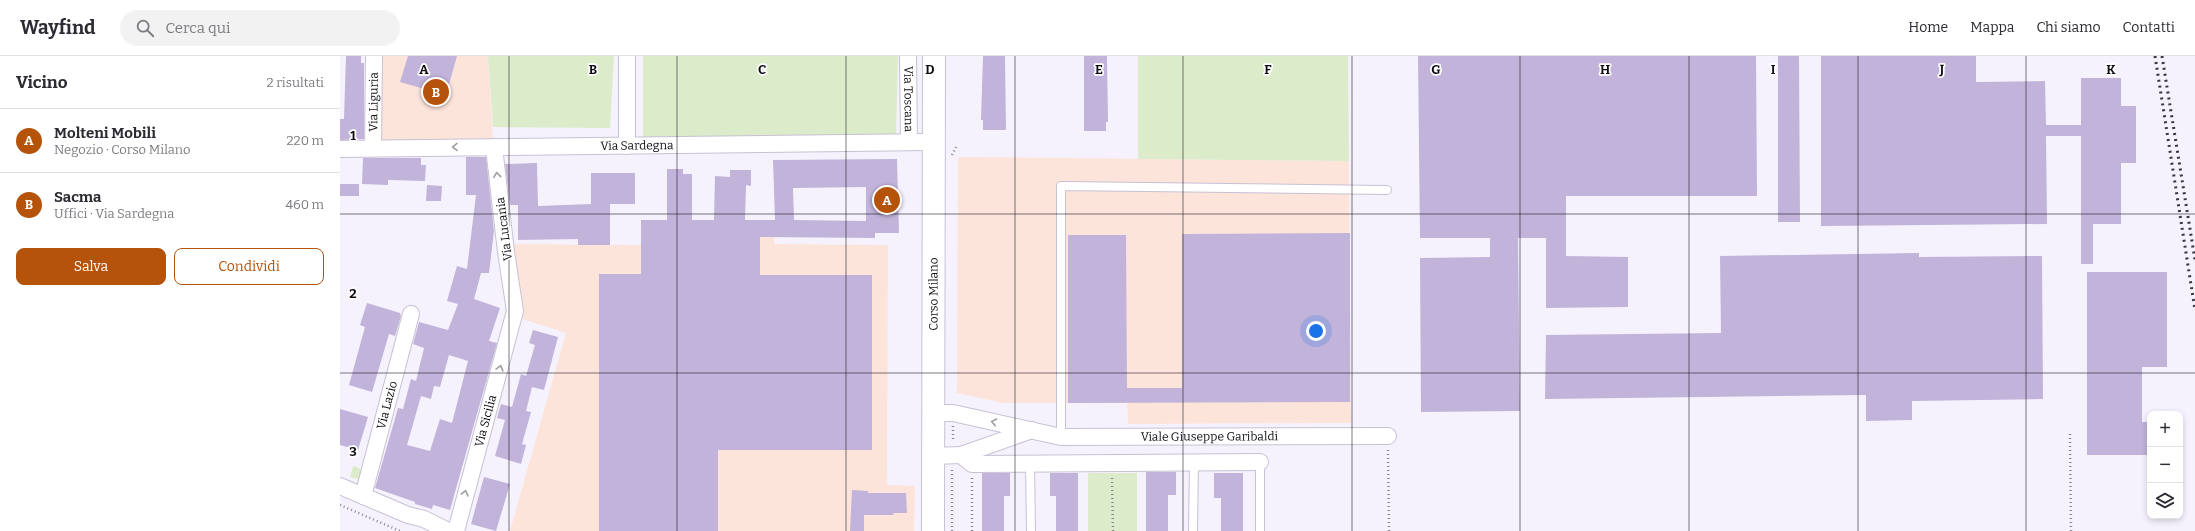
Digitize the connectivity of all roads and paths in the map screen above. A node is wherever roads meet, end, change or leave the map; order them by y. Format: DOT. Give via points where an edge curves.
graph roads {
  1 [pos="374,56"];
  2 [pos="627,56"];
  3 [pos="908,56"];
  4 [pos="934,56"];
  5 [pos="909,142"];
  6 [pos="934,142"];
  7 [pos="627,146"];
  8 [pos="494,147"];
  9 [pos="340,148"];
  10 [pos="373,148"];
  11 [pos="1387,190"];
  12 [pos="515,310"];
  13 [pos="411,314"];
  14 [pos="933,413"];
  15 [pos="1032,430"];
  16 [pos="2070,434"];
  17 [pos="1388,436"];
  18 [pos="1060,437"];
  19 [pos="933,456"];
  20 [pos="967,460"];
  21 [pos="1260,462"];
  22 [pos="1112,463"];
  23 [pos="1194,463"];
  24 [pos="1030,464"];
  25 [pos="340,486"];
  26 [pos="363,496"];
  27 [pos="340,505"];
  28 [pos="408,515"];
  29 [pos="400,531"];
  30 [pos="426,531"];
  31 [pos="448,531"];
  32 [pos="456,531"];
  33 [pos="933,531"];
  34 [pos="972,531"];
  35 [pos="1030,531"];
  36 [pos="1113,531"];
  37 [pos="1193,531"];
  38 [pos="1260,531"];
  39 [pos="1389,531"];
  40 [pos="2071,531"];
  1 -- 10 [label="street, Via Liguria"];
  2 -- 7 [label="street"];
  3 -- 5 [label="street, Via Toscana"];
  4 -- 6 [label="main road, Corso Milano"];
  5 -- 6 [label="street, Via Sardegna"];
  5 -- 7 [label="street, Via Sardegna"];
  6 -- 14 [label="main road, Corso Milano"];
  7 -- 8 [label="street, Via Sardegna"];
  8 -- 10 [label="street, Via Sardegna, one-way"];
  12 -- 8 [label="street, Via Lucania, one-way"];
  9 -- 10 [label="street, Via Sardegna"];
  11 -- 18 [label="lane" via="1060,186"];
  32 -- 12 [label="street, Via Sicilia, one-way"];
  13 -- 26 [label="street, Via Lazio"];
  15 -- 14 [label="street, Viale Giuseppe Garibaldi, one-way" via="952,413"];
  14 -- 19 [label="main road, Corso Milano"];
  15 -- 18 [label="street, Viale Giuseppe Garibaldi"];
  15 -- 20 [label="street"];
  16 -- 40 [label="path"];
  17 -- 18 [label="street, Viale Giuseppe Garibaldi"];
  17 -- 39 [label="path"];
  19 -- 20 [label="street"];
  19 -- 33 [label="main road, Corso Milano"];
  20 -- 24 [label="street"];
  20 -- 34 [label="path"];
  21 -- 23 [label="street"];
  21 -- 38 [label="lane"];
  22 -- 23 [label="street"];
  22 -- 24 [label="street"];
  22 -- 36 [label="path"];
  23 -- 37 [label="lane"];
  24 -- 35 [label="lane"];
  25 -- 26 [label="street"];
  26 -- 28 [label="street"];
  27 -- 29 [label="path"];
  28 -- 30 [label="street"];
  28 -- 31 [label="street" via="424,519"];
}
